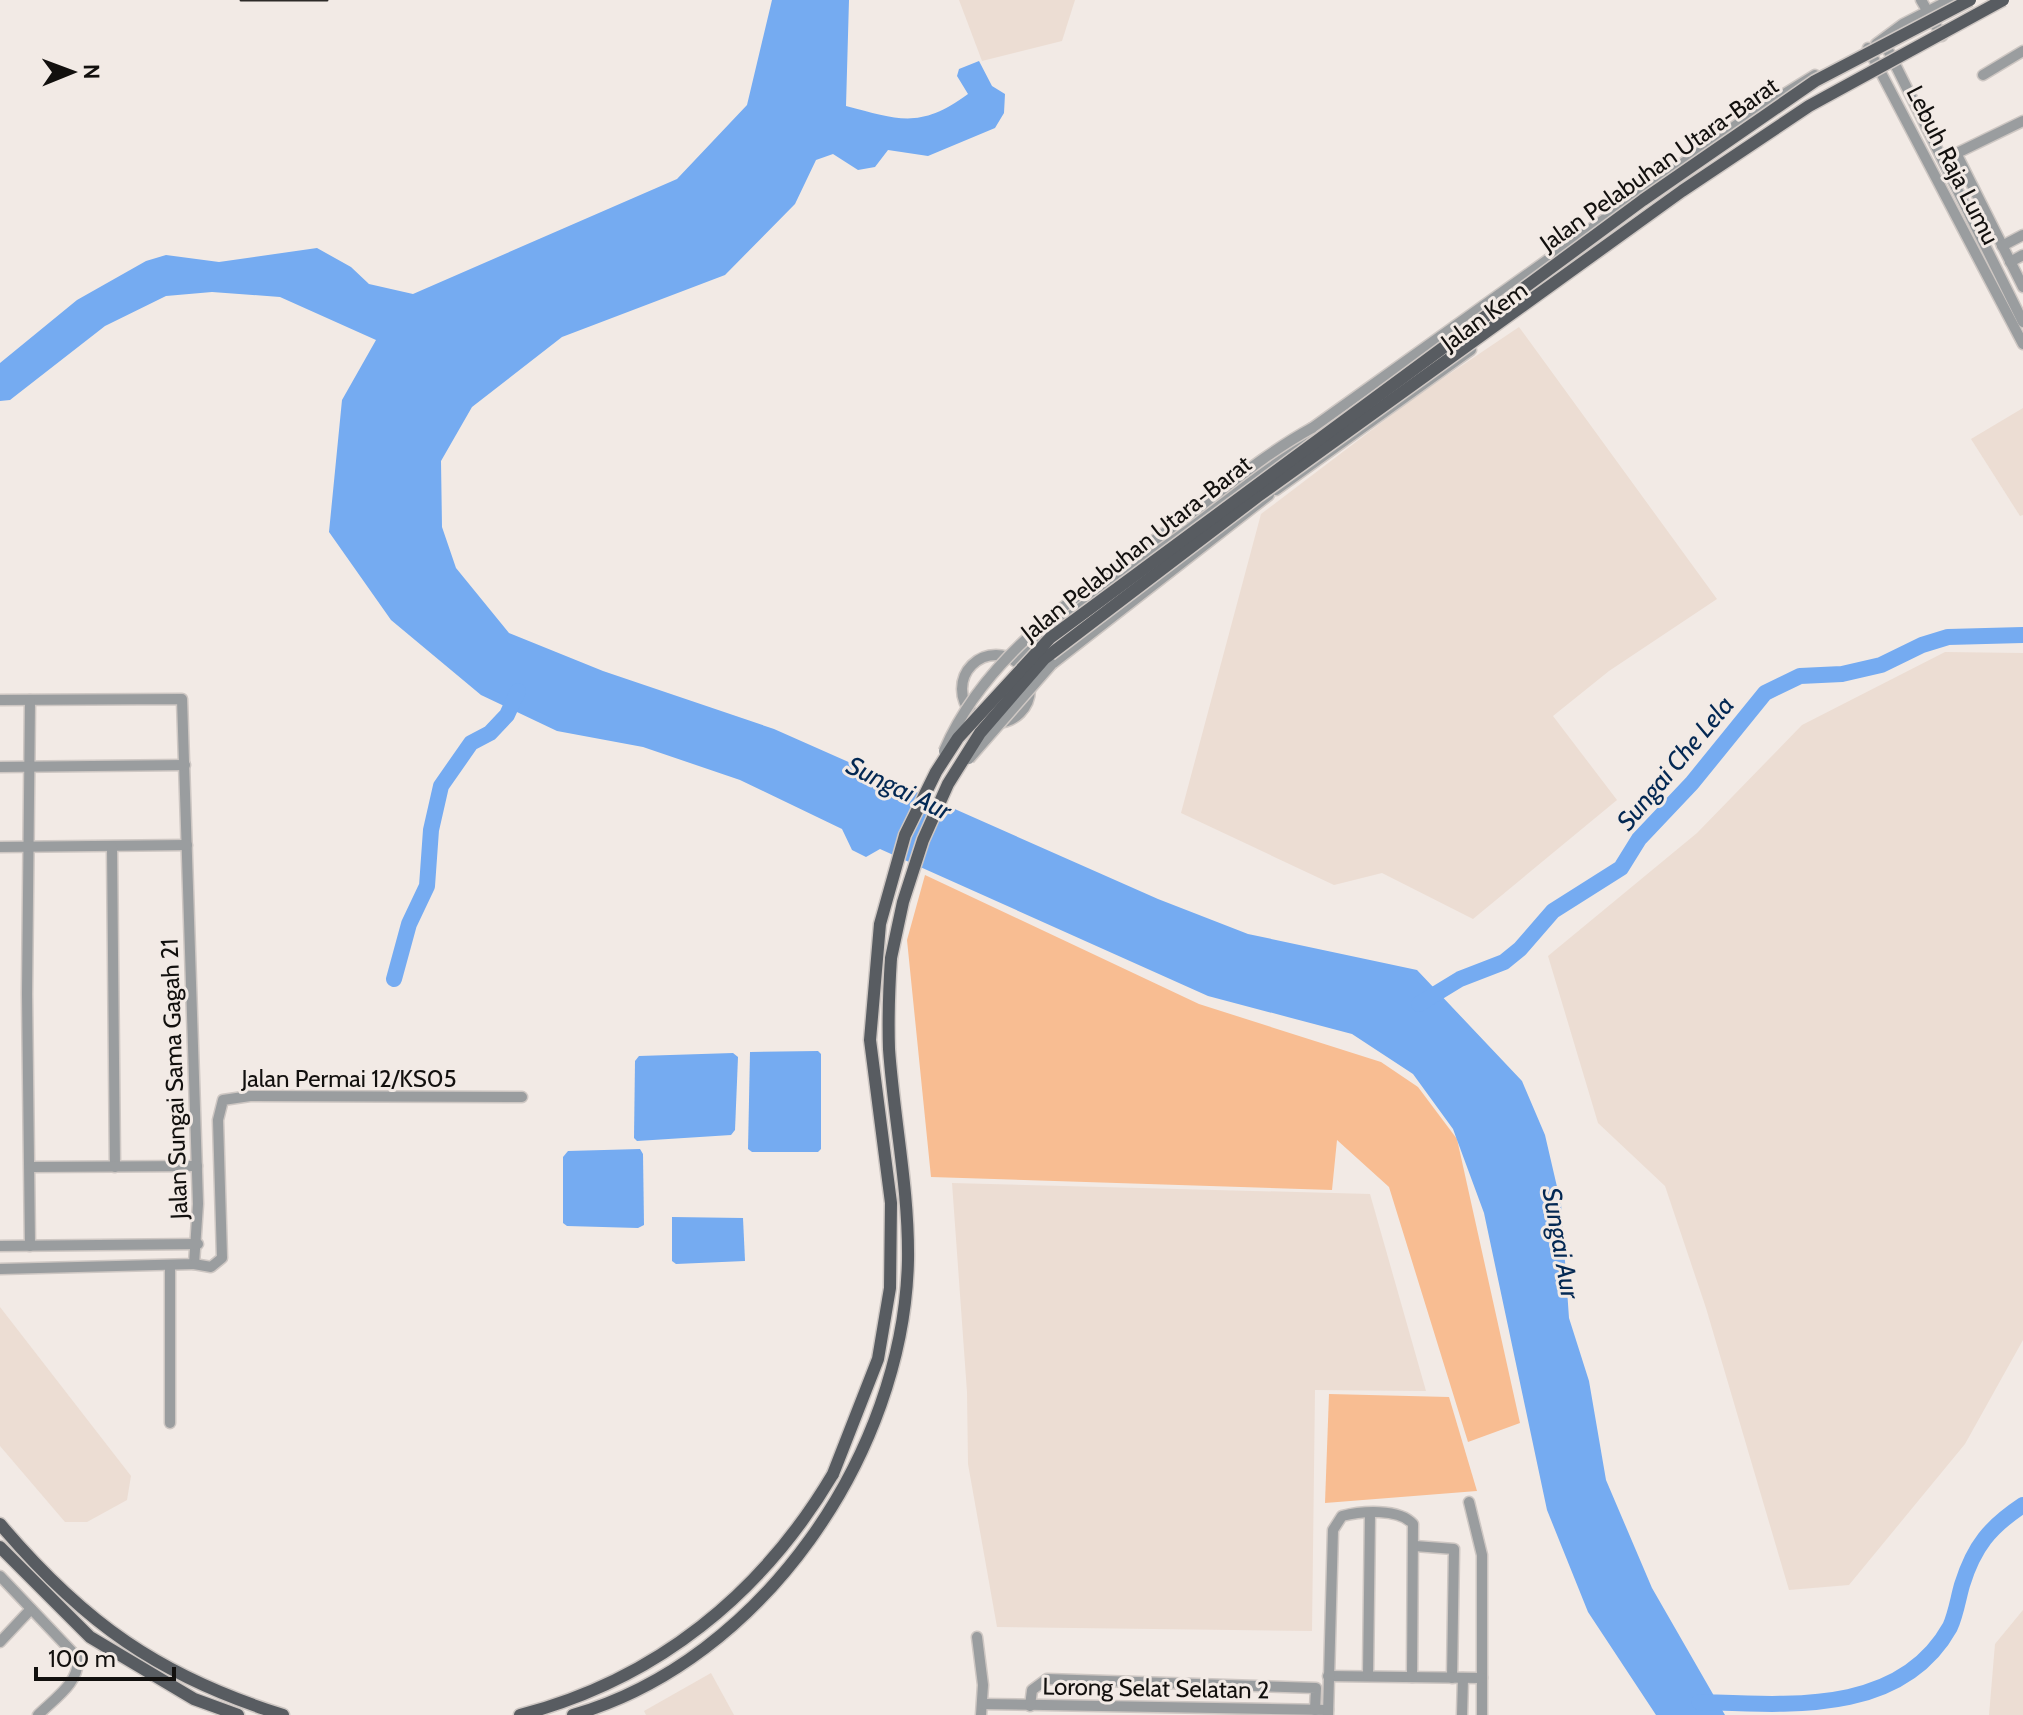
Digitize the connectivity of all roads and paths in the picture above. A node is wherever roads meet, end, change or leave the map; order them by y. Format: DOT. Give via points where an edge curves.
graph roads {
  1 [pos="1921,0"];
  2 [pos="1950,0"];
  3 [pos="1970,0"];
  4 [pos="2003,0"];
  5 [pos="2013,0"];
  6 [pos="1927,11"];
  7 [pos="1942,36"];
  8 [pos="1883,40"];
  9 [pos="1868,48"];
  10 [pos="2023,51"];
  11 [pos="1895,62"];
  12 [pos="1881,70"];
  13 [pos="1983,75"];
  14 [pos="2023,121"];
  15 [pos="1956,153"];
  16 [pos="1943,160"];
  17 [pos="1931,166"];
  18 [pos="2023,235"];
  19 [pos="2002,246"];
  20 [pos="2023,255"];
  21 [pos="2010,262"];
  22 [pos="2023,287"];
  23 [pos="2023,322"];
  24 [pos="2023,344"];
  25 [pos="1312,428"];
  26 [pos="1269,495"];
  27 [pos="1015,661"];
  28 [pos="1028,679"];
  29 [pos="0,700"];
  30 [pos="30,700"];
  31 [pos="185,765"];
  32 [pos="0,767"];
  33 [pos="30,767"];
  34 [pos="936,772"];
  35 [pos="948,784"];
  36 [pos="187,845"];
  37 [pos="30,846"];
  38 [pos="0,847"];
  39 [pos="112,847"];
  40 [pos="522,1097"];
  41 [pos="197,1166"];
  42 [pos="31,1167"];
  43 [pos="115,1167"];
  44 [pos="198,1244"];
  45 [pos="0,1246"];
  46 [pos="30,1246"];
  47 [pos="194,1264"];
  48 [pos="170,1266"];
  49 [pos="0,1269"];
  50 [pos="170,1423"];
  51 [pos="1469,1502"];
  52 [pos="1370,1513"];
  53 [pos="0,1524"];
  54 [pos="1415,1546"];
  55 [pos="0,1547"];
  56 [pos="0,1576"];
  57 [pos="31,1609"];
  58 [pos="977,1637"];
  59 [pos="0,1642"];
  60 [pos="1328,1676"];
  61 [pos="1368,1676"];
  62 [pos="1412,1677"];
  63 [pos="1458,1678"];
  64 [pos="1482,1678"];
  65 [pos="1030,1706"];
  66 [pos="982,1709"];
  67 [pos="1009,1710"];
  68 [pos="1081,1711"];
  69 [pos="1154,1712"];
  70 [pos="1308,1712"];
  71 [pos="1228,1713"];
  72 [pos="1328,1713"];
  73 [pos="38,1715"];
  74 [pos="238,1715"];
  75 [pos="283,1715"];
  76 [pos="520,1715"];
  77 [pos="573,1715"];
  78 [pos="1462,1715"];
  79 [pos="1482,1715"];
  1 -- 6 [label="street"];
  2 -- 6 [label="street, Jalan Kem"];
  3 -- 34 [label="main road, Jalan Pelabuhan Utara-Barat, bridge" via="1815,81 1149,562 1030,656 966,728"];
  4 -- 35 [label="main road, Jalan Pelabuhan Utara-Barat, bridge" via="1820,100 1682,191 1149,576 1044,659 980,733"];
  5 -- 7 [label="street, Jalan Kem"];
  6 -- 7 [label="street"];
  6 -- 8 [label="street, Jalan Kem"];
  7 -- 11 [label="street, Jalan Kem"];
  8 -- 9 [label="street, Jalan Kem"];
  8 -- 11 [label="street, Lebuh Raja Lumu"];
  9 -- 12 [label="street, Lebuh Raja Lumu"];
  9 -- 25 [label="street, Jalan Kem" via="1749,116"];
  10 -- 13 [label="street"];
  11 -- 12 [label="street, Jalan Kem"];
  11 -- 16 [label="street, Lebuh Raja Lumu"];
  12 -- 17 [label="street, Lebuh Raja Lumu"];
  12 -- 26 [label="street, Jalan Kem" via="1756,146"];
  14 -- 15 [label="street"];
  15 -- 16 [label="street"];
  15 -- 19 [label="street"];
  16 -- 17 [label="street"];
  16 -- 23 [label="street, Lebuh Raja Lumu"];
  17 -- 24 [label="street, Lebuh Raja Lumu"];
  18 -- 19 [label="street"];
  19 -- 21 [label="street"];
  20 -- 21 [label="street"];
  21 -- 22 [label="street"];
  25 -- 27 [label="street, Jalan Kem"];
  25 -- 34 [label="street, Jalan Kem, bridge" via="1028,636 962,715"];
  26 -- 28 [label="street, Jalan Kem" via="1091,625"];
  26 -- 35 [label="street, Jalan Kem, bridge" via="1052,664"];
  27 -- 28 [label="street"];
  27 -- 28 [label="street" via="995,655 977,661 962,685 966,705 982,720 1014,718 1028,701"];
  29 -- 30 [label="street"];
  30 -- 31 [label="street, Jalan Sungai Sama Gagah 21" via="182,699"];
  30 -- 33 [label="street"];
  31 -- 33 [label="street"];
  31 -- 36 [label="street, Jalan Sungai Sama Gagah 21"];
  32 -- 33 [label="street"];
  33 -- 37 [label="street"];
  34 -- 76 [label="main road, Jalan Pelabuhan Utara-Barat, bridge" via="905,835 880,924 870,1040 891,1203 890,1288 878,1359 833,1474 810,1514 765,1570 692,1635 625,1677"];
  35 -- 77 [label="main road, Jalan Pelabuhan Utara-Barat, bridge" via="923,840 891,958 889,1050 907,1213 906,1297 877,1418 829,1514 791,1564 726,1628 648,1682"];
  36 -- 39 [label="street"];
  36 -- 41 [label="street, Jalan Sungai Sama Gagah 21"];
  37 -- 38 [label="street"];
  37 -- 39 [label="street"];
  37 -- 42 [label="street"];
  39 -- 43 [label="street"];
  40 -- 47 [label="street, Jalan Permai 12/KS05" via="223,1100 218,1120 222,1258 211,1267"];
  41 -- 43 [label="street"];
  41 -- 44 [label="street, Jalan Sungai Sama Gagah 21"];
  42 -- 43 [label="street"];
  42 -- 46 [label="street"];
  44 -- 46 [label="street"];
  44 -- 47 [label="street, Jalan Sungai Sama Gagah 21"];
  45 -- 46 [label="street"];
  47 -- 48 [label="street"];
  48 -- 49 [label="street"];
  48 -- 50 [label="street"];
  51 -- 64 [label="street" via="1482,1555"];
  52 -- 54 [label="street" via="1405,1516 1413,1524"];
  52 -- 60 [label="street" via="1342,1516 1333,1530"];
  52 -- 61 [label="street"];
  53 -- 75 [label="main road" via="61,1591 139,1653 204,1688"];
  54 -- 62 [label="street"];
  54 -- 63 [label="street" via="1454,1549"];
  55 -- 74 [label="main road" via="90,1637 167,1684"];
  56 -- 57 [label="street"];
  57 -- 59 [label="street"];
  57 -- 73 [label="street" via="79,1665 74,1679"];
  58 -- 66 [label="street"];
  60 -- 61 [label="street"];
  60 -- 72 [label="street"];
  61 -- 62 [label="street"];
  62 -- 63 [label="street"];
  63 -- 64 [label="street"];
  63 -- 78 [label="street"];
  64 -- 79 [label="street"];
  65 -- 67 [label="street, Lorong Selat Selatan 2"];
  65 -- 68 [label="street, Lorong Selat Selatan 2"];
  65 -- 70 [label="street" via="1032,1690 1047,1679 1316,1688"];
  66 -- 67 [label="street, Lorong Selat Selatan 2"];
  68 -- 69 [label="street, Lorong Selat Selatan 2"];
  69 -- 71 [label="street, Lorong Selat Selatan 2"];
  70 -- 71 [label="street, Lorong Selat Selatan 2"];
  70 -- 72 [label="street, Lorong Selat Selatan 2"];
}
